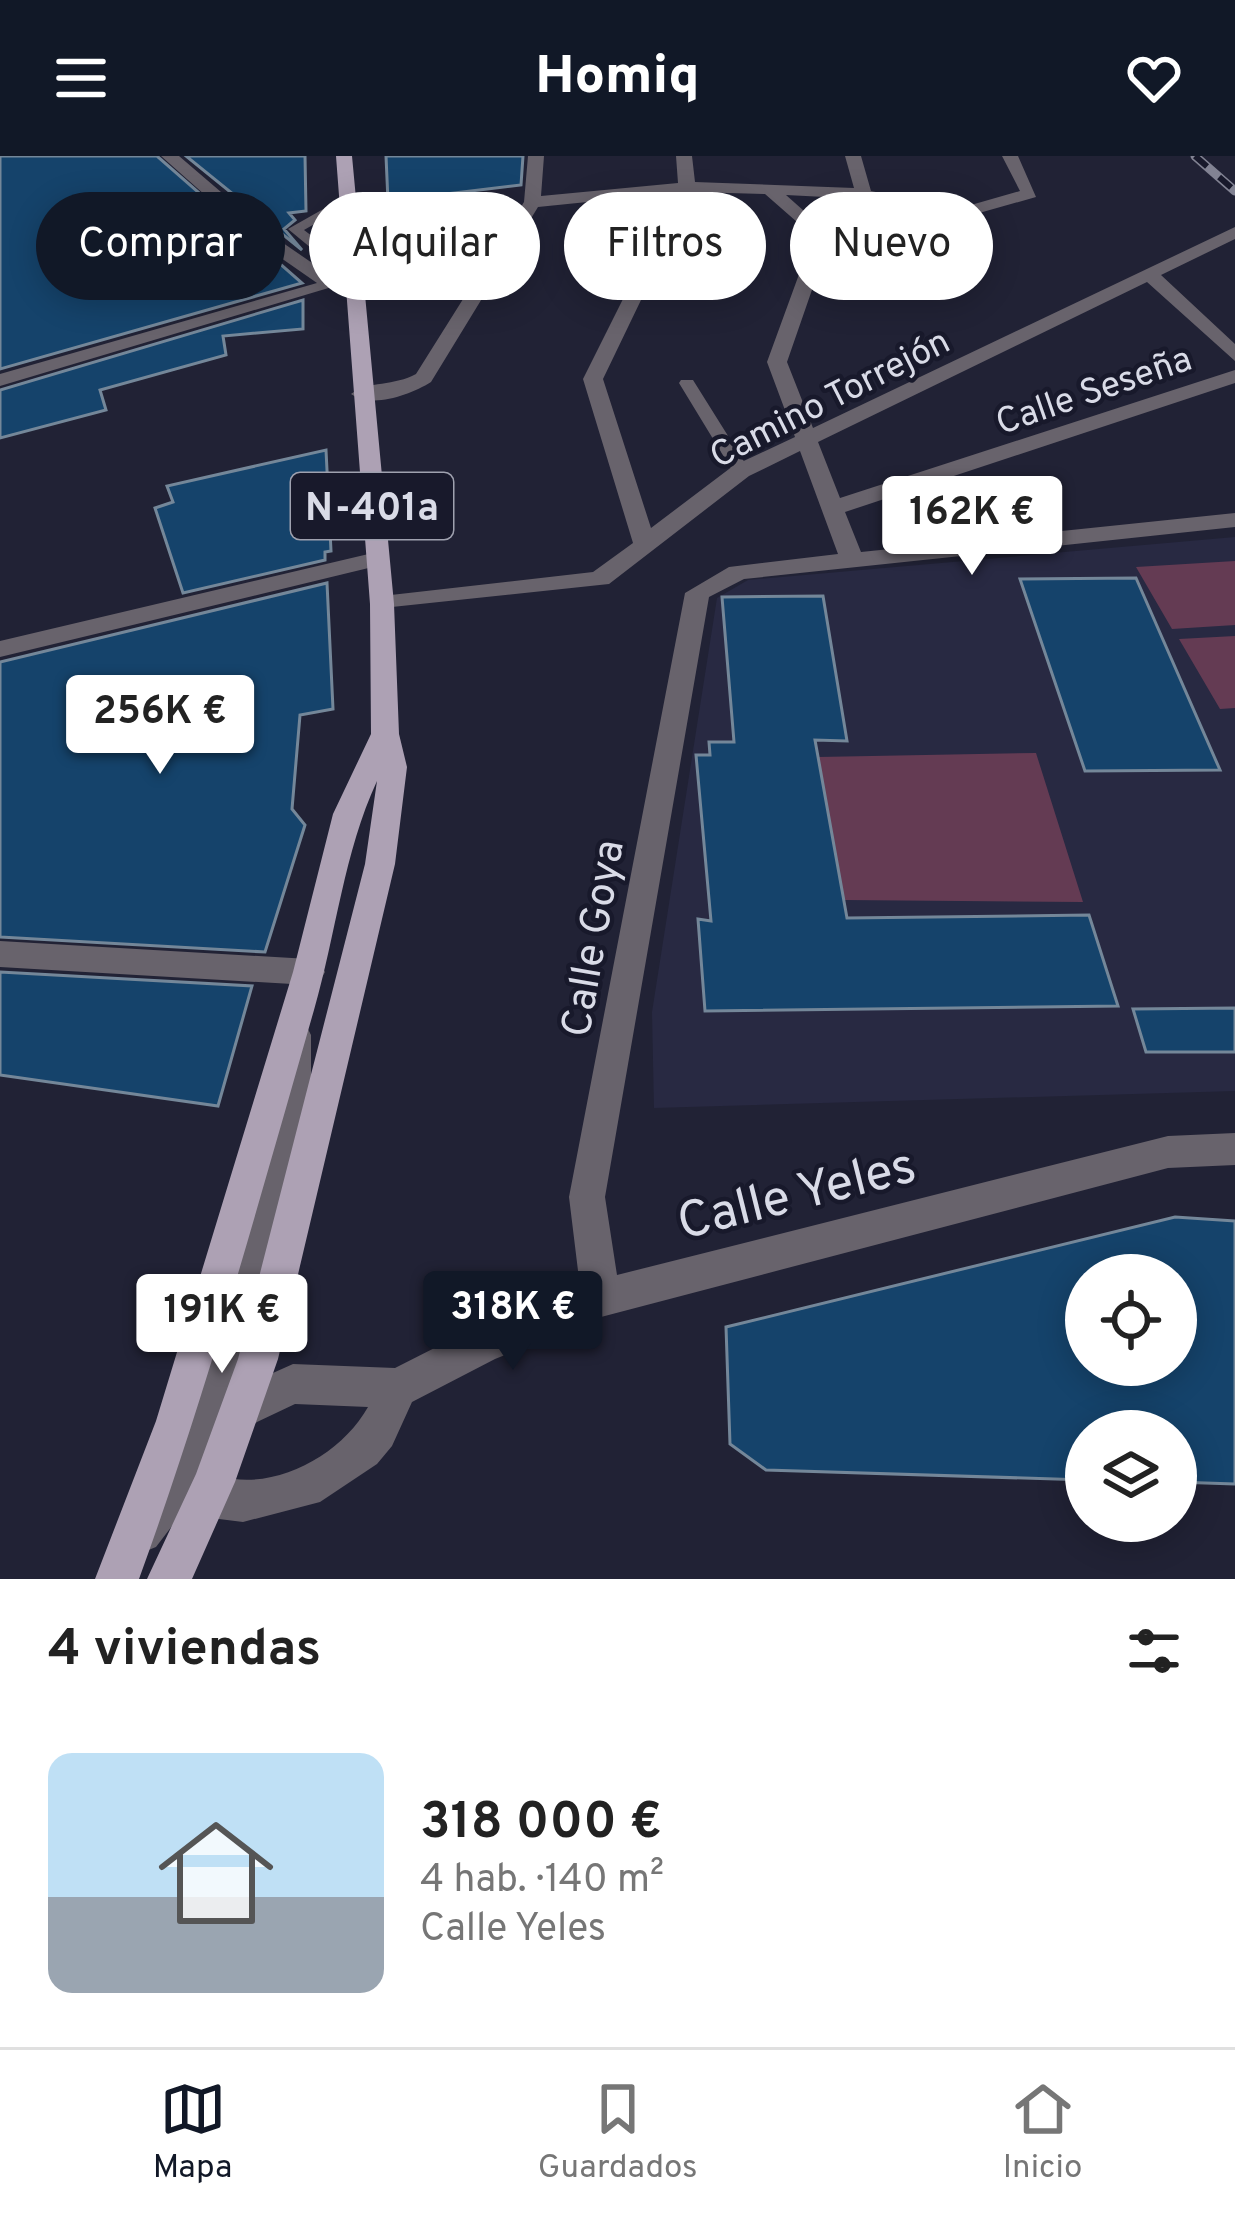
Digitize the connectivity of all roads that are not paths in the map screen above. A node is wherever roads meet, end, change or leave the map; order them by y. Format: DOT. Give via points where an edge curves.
graph roads {
  1 [pos="169,156"];
  2 [pos="344,156"];
  3 [pos="536,156"];
  4 [pos="684,156"];
  5 [pos="853,156"];
  6 [pos="1010,156"];
  7 [pos="687,187"];
  8 [pos="769,190"];
  9 [pos="346,192"];
  10 [pos="533,192"];
  11 [pos="816,192"];
  12 [pos="863,192"];
  13 [pos="540,201"];
  14 [pos="993,204"];
  15 [pos="309,222"];
  16 [pos="1235,232"];
  17 [pos="309,240"];
  18 [pos="309,269"];
  19 [pos="1150,275"];
  20 [pos="309,288"];
  21 [pos="354,300"];
  22 [pos="472,300"];
  23 [pos="1235,355"];
  24 [pos="1235,376"];
  25 [pos="0,380"];
  26 [pos="687,383"];
  27 [pos="361,394"];
  28 [pos="805,442"];
  29 [pos="741,471"];
  30 [pos="834,508"];
  31 [pos="1235,520"];
  32 [pos="644,542"];
  33 [pos="377,559"];
  34 [pos="852,560"];
  35 [pos="382,604"];
  36 [pos="0,649"];
  37 [pos="385,734"];
  38 [pos="0,954"];
  39 [pos="309,972"];
  40 [pos="292,1023"];
  41 [pos="1235,1149"];
  42 [pos="602,1298"];
  43 [pos="258,1359"];
  44 [pos="293,1384"];
  45 [pos="398,1388"];
  46 [pos="243,1408"];
  47 [pos="200,1439"];
  48 [pos="208,1496"];
  49 [pos="135,1539"];
  50 [pos="117,1579"];
  51 [pos="169,1579"];
  1 -- 18 [label="street"];
  2 -- 9 [label="main road, N-401a"];
  3 -- 10 [label="street"];
  4 -- 7 [label="street"];
  5 -- 12 [label="street"];
  6 -- 14 [label="street" via="1030,193"];
  7 -- 8 [label="street"];
  7 -- 13 [label="street"];
  7 -- 32 [label="street" via="593,379"];
  8 -- 11 [label="street"];
  8 -- 28 [label="street" via="822,235 777,362"];
  15 -- 17 [label="lane" via="295,229"];
  16 -- 19 [label="street, Camino Torrejón"];
  19 -- 23 [label="street"];
  19 -- 28 [label="street, Camino Torrejón"];
  20 -- 25 [label="street"];
  21 -- 27 [label="main road, N-401a"];
  22 -- 27 [label="street" via="424,378 403,390"];
  24 -- 30 [label="street, Calle Seseña"];
  26 -- 29 [label="lane"];
  27 -- 33 [label="main road, N-401a"];
  28 -- 29 [label="street, Camino Torrejón"];
  28 -- 30 [label="street"];
  29 -- 32 [label="street, Camino Torrejón"];
  30 -- 34 [label="street"];
  31 -- 34 [label="street"];
  32 -- 35 [label="street, Camino Torrejón" via="600,579"];
  33 -- 35 [label="main road, N-401a"];
  33 -- 36 [label="street"];
  34 -- 42 [label="street, Calle Goya" via="738,572 697,593 587,1197"];
  35 -- 37 [label="main road, N-401a"];
  37 -- 39 [label="main road" via="347,814"];
  37 -- 43 [label="main road" via="393,766 380,864"];
  38 -- 39 [label="street"];
  39 -- 40 [label="main road"];
  40 -- 47 [label="street, Calle Yeles" via="294,1101"];
  40 -- 49 [label="main road"];
  41 -- 42 [label="street, Calle Yeles" via="1168,1152"];
  42 -- 45 [label="street, Calle Yeles"];
  43 -- 44 [label="street" via="275,1379"];
  43 -- 46 [label="main road"];
  44 -- 45 [label="street, Calle Yeles"];
  44 -- 46 [label="street, Calle Yeles"];
  45 -- 48 [label="street" via="379,1429 327,1480 249,1501"];
  46 -- 47 [label="street, Calle Yeles"];
  46 -- 48 [label="main road"];
  47 -- 48 [label="street, Calle Yeles" via="198,1486"];
  47 -- 49 [label="street, Calle Yeles" via="163,1509"];
  48 -- 51 [label="main road"];
  49 -- 50 [label="main road"];
}
